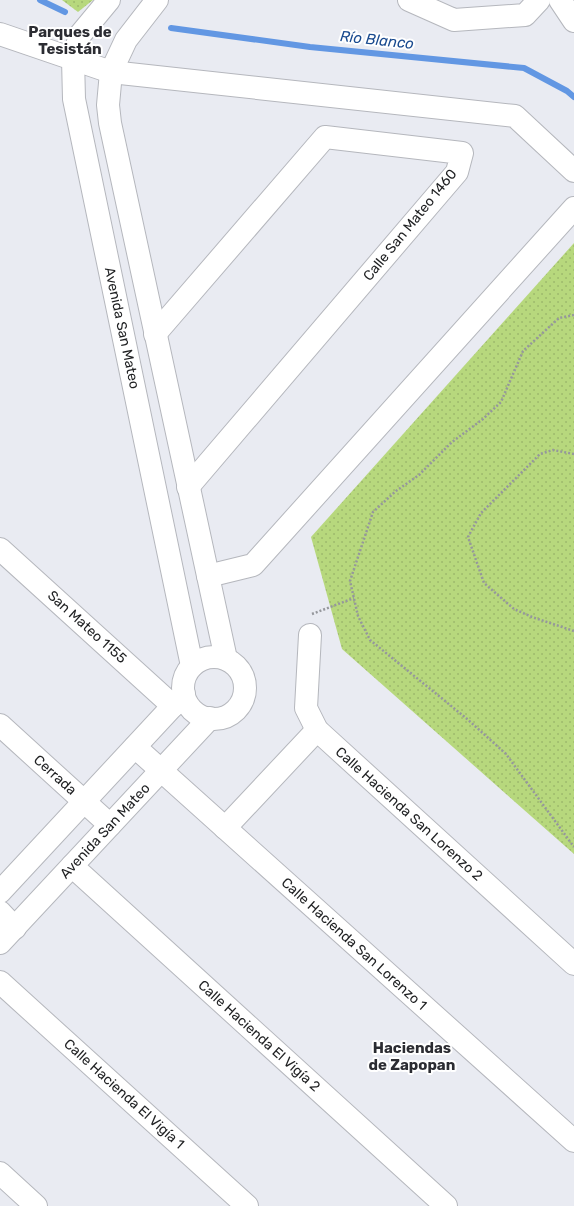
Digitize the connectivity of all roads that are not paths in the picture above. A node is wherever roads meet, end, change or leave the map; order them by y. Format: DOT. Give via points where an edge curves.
graph roads {
  1 [pos="109,0"];
  2 [pos="157,0"];
  3 [pos="408,0"];
  4 [pos="539,0"];
  5 [pos="560,0"];
  6 [pos="574,21"];
  7 [pos="0,34"];
  8 [pos="74,59"];
  9 [pos="111,72"];
  10 [pos="574,171"];
  11 [pos="574,208"];
  12 [pos="155,334"];
  13 [pos="188,487"];
  14 [pos="0,549"];
  15 [pos="208,576"];
  16 [pos="310,635"];
  17 [pos="226,659"];
  18 [pos="192,666"];
  19 [pos="178,700"];
  20 [pos="210,718"];
  21 [pos="0,725"];
  22 [pos="317,730"];
  23 [pos="135,747"];
  24 [pos="161,770"];
  25 [pos="84,801"];
  26 [pos="110,825"];
  27 [pos="225,828"];
  28 [pos="72,866"];
  29 [pos="0,892"];
  30 [pos="7,920"];
  31 [pos="0,943"];
  32 [pos="574,964"];
  33 [pos="0,982"];
  34 [pos="574,1141"];
  35 [pos="0,1174"];
  36 [pos="36,1206"];
  37 [pos="247,1206"];
  38 [pos="446,1206"];
  1 -- 8 [label="street, Avenida San Mateo" via="80,35"];
  2 -- 9 [label="street" via="126,40"];
  3 -- 4 [label="street" via="454,20 525,16"];
  5 -- 6 [label="street"];
  7 -- 8 [label="street"];
  8 -- 9 [label="street"];
  8 -- 18 [label="street, Avenida San Mateo" via="74,99"];
  9 -- 10 [label="street" via="515,116"];
  9 -- 12 [label="street" via="108,105 110,123"];
  11 -- 15 [label="street" via="252,565"];
  12 -- 13 [label="street"];
  12 -- 13 [label="street, Calle San Mateo 1460" via="325,137 462,153 457,172"];
  13 -- 15 [label="street"];
  14 -- 19 [label="street, San Mateo 1155"];
  15 -- 17 [label="street"];
  16 -- 22 [label="street, Calle Hacienda San Lorenzo 2" via="306,708"];
  17 -- 18 [label="street" via="202,659"];
  17 -- 20 [label="street" via="242,674 244,696 231,714 221,718"];
  18 -- 19 [label="street" via="186,674"];
  19 -- 20 [label="street" via="187,703 201,716"];
  19 -- 23 [label="street"];
  20 -- 24 [label="street, Avenida San Mateo"];
  21 -- 25 [label="street, Cerrada"];
  22 -- 27 [label="street"];
  22 -- 32 [label="street, Calle Hacienda San Lorenzo 2"];
  23 -- 24 [label="street, Calle Hacienda San Lorenzo 1"];
  23 -- 25 [label="street"];
  24 -- 26 [label="street, Avenida San Mateo"];
  24 -- 27 [label="street, Calle Hacienda San Lorenzo 1"];
  25 -- 26 [label="street, Cerrada"];
  25 -- 29 [label="street"];
  26 -- 28 [label="street, Avenida San Mateo"];
  27 -- 34 [label="street, Calle Hacienda San Lorenzo 1"];
  28 -- 30 [label="street, Avenida San Mateo"];
  28 -- 38 [label="street, Calle Hacienda El Vigía 2"];
  30 -- 31 [label="street, Avenida San Mateo"];
  33 -- 37 [label="street, Calle Hacienda El Vigía 1"];
  35 -- 36 [label="street"];
}
